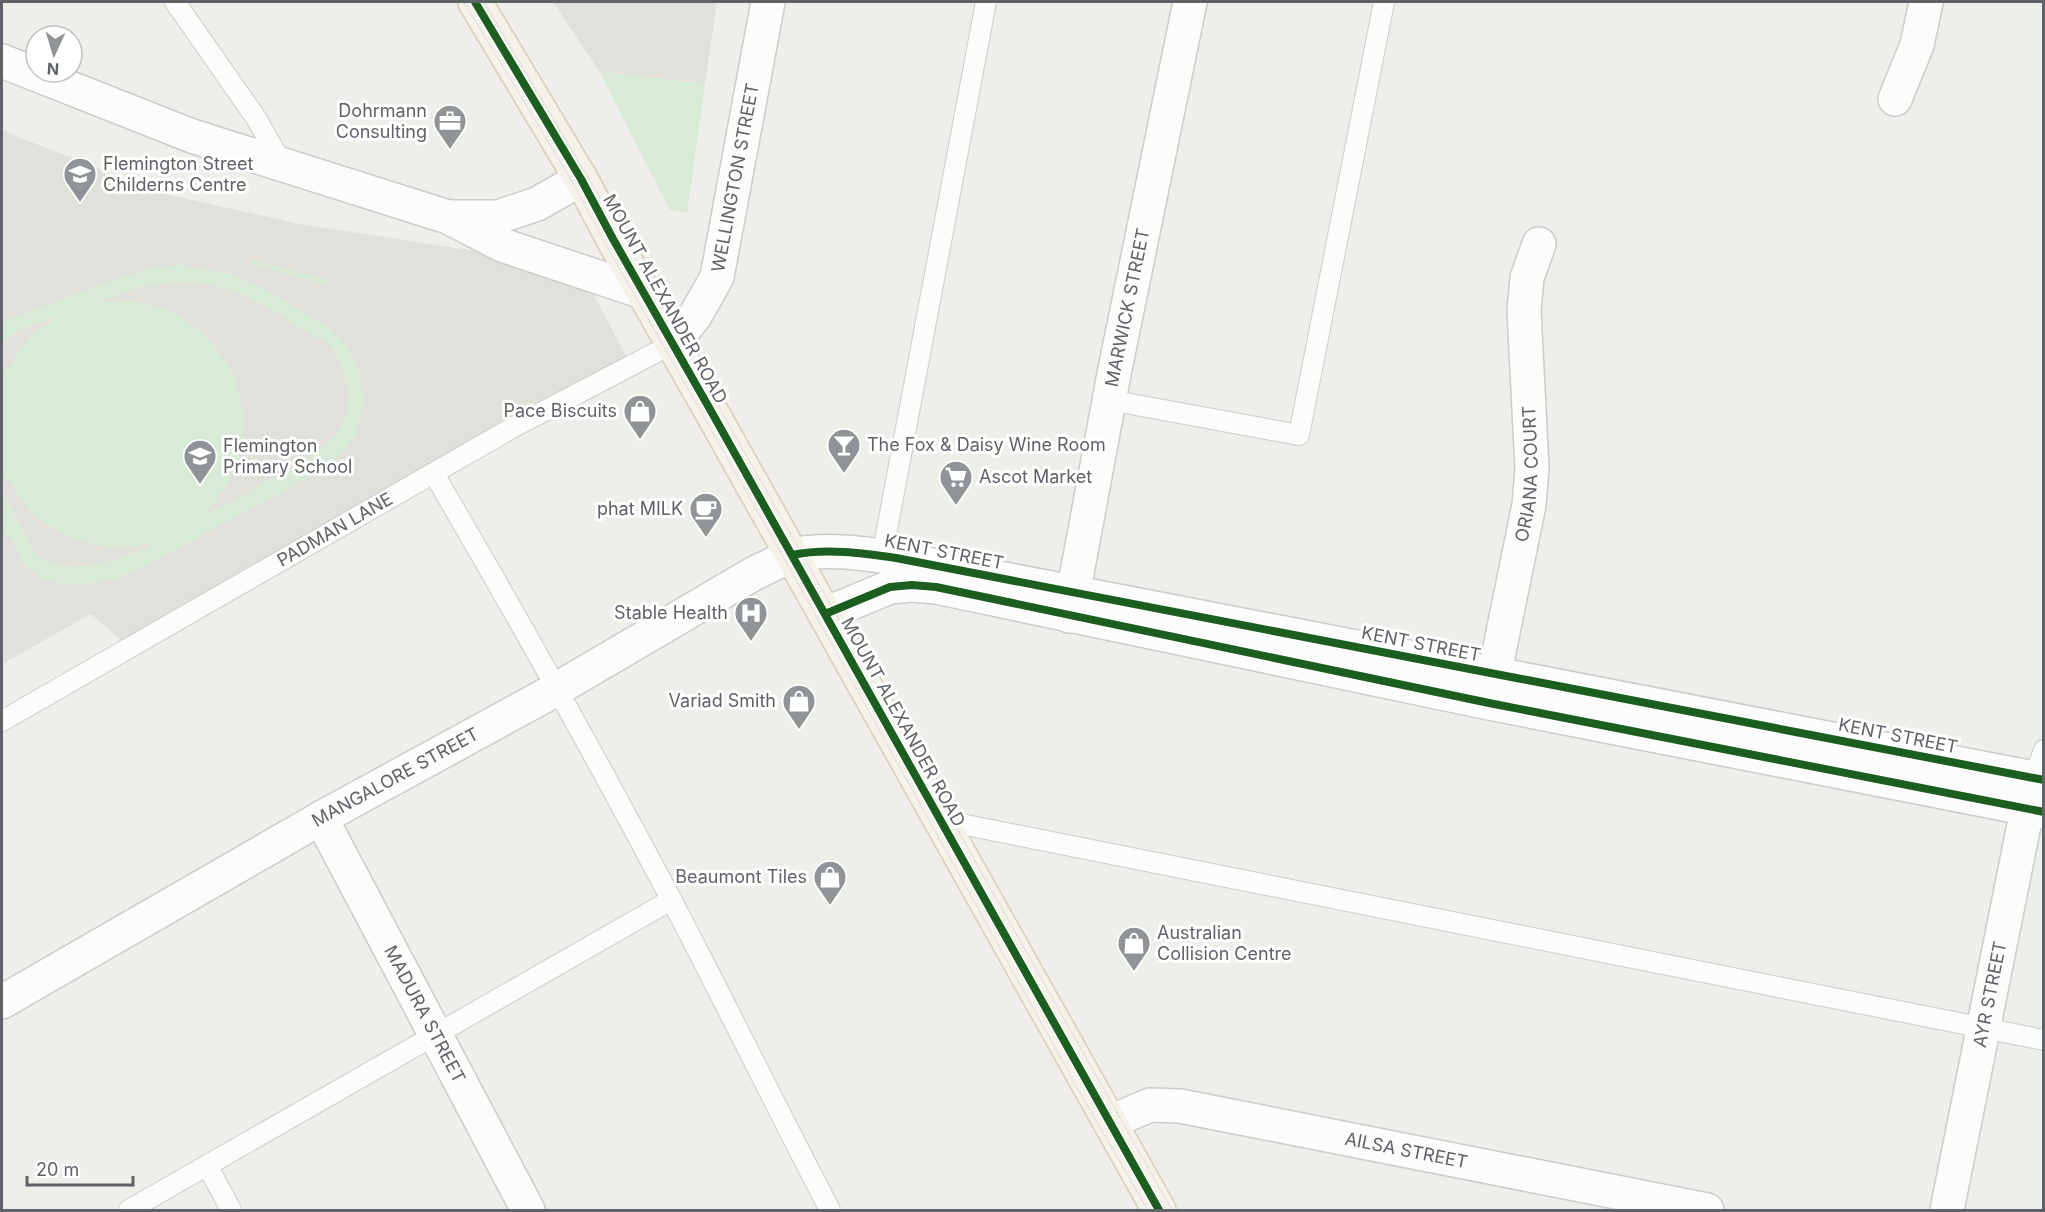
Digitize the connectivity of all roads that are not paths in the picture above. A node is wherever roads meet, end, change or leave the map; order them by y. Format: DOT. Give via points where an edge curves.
graph roads {
  1 [pos="175,2"];
  2 [pos="474,2"];
  3 [pos="768,2"];
  4 [pos="986,2"];
  5 [pos="1190,2"];
  6 [pos="1384,2"];
  7 [pos="1926,2"];
  8 [pos="2,62"];
  9 [pos="1895,99"];
  10 [pos="284,167"];
  11 [pos="581,179"];
  12 [pos="448,217"];
  13 [pos="1539,244"];
  14 [pos="643,292"];
  15 [pos="672,344"];
  16 [pos="1109,400"];
  17 [pos="434,474"];
  18 [pos="792,555"];
  19 [pos="882,556"];
  20 [pos="1071,604"];
  21 [pos="825,614"];
  22 [pos="1491,688"];
  23 [pos="556,689"];
  24 [pos="2,721"];
  25 [pos="2040,769"];
  26 [pos="2036,811"];
  27 [pos="321,818"];
  28 [pos="941,820"];
  29 [pos="671,900"];
  30 [pos="2,1002"];
  31 [pos="1984,1029"];
  32 [pos="436,1034"];
  33 [pos="2043,1040"];
  34 [pos="1110,1122"];
  35 [pos="207,1165"];
  36 [pos="129,1210"];
  37 [pos="231,1210"];
  38 [pos="528,1210"];
  39 [pos="830,1210"];
  40 [pos="1159,1210"];
  41 [pos="1707,1210"];
  42 [pos="1947,1210"];
  1 -- 10 [label="lane" via="256,118"];
  2 -- 11 [label="main road, MOUNT ALEXANDER ROAD"];
  3 -- 15 [label="street, WELLINGTON STREET" via="717,277 695,316"];
  4 -- 19 [label="lane"];
  5 -- 16 [label="street, MARWICK STREET"];
  6 -- 16 [label="lane" via="1299,435"];
  7 -- 9 [label="street" via="1917,45"];
  8 -- 10 [label="street" via="192,136"];
  10 -- 12 [label="street"];
  11 -- 12 [label="street" via="537,204 498,217"];
  11 -- 14 [label="main road, MOUNT ALEXANDER ROAD"];
  12 -- 14 [label="street" via="502,245"];
  13 -- 22 [label="street, ORIANA COURT" via="1527,278 1524,310 1532,470 1529,506"];
  14 -- 15 [label="main road, MOUNT ALEXANDER ROAD"];
  15 -- 17 [label="lane, PADMAN LANE"];
  15 -- 18 [label="main road, MOUNT ALEXANDER ROAD"];
  16 -- 20 [label="street, MARWICK STREET"];
  17 -- 23 [label="lane"];
  17 -- 24 [label="lane, PADMAN LANE"];
  18 -- 19 [label="street, KENT STREET" via="857,552"];
  18 -- 21 [label="main road, MOUNT ALEXANDER ROAD"];
  18 -- 23 [label="street, MANGALORE STREET"];
  19 -- 20 [label="street, KENT STREET"];
  20 -- 21 [label="street, KENT STREET" via="912,585 877,591"];
  20 -- 22 [label="street, KENT STREET" via="1313,665"];
  21 -- 28 [label="main road, MOUNT ALEXANDER ROAD"];
  22 -- 25 [label="street, KENT STREET"];
  22 -- 26 [label="street, KENT STREET"];
  23 -- 27 [label="street, MANGALORE STREET"];
  23 -- 29 [label="lane"];
  25 -- 26 [label="street, AYR STREET"];
  26 -- 31 [label="street, AYR STREET"];
  27 -- 30 [label="street, MANGALORE STREET"];
  27 -- 32 [label="street, MADURA STREET"];
  28 -- 31 [label="lane"];
  28 -- 34 [label="main road, MOUNT ALEXANDER ROAD"];
  29 -- 32 [label="lane"];
  29 -- 39 [label="lane"];
  31 -- 33 [label="lane"];
  31 -- 42 [label="street, AYR STREET"];
  32 -- 35 [label="lane"];
  32 -- 38 [label="street, MADURA STREET"];
  34 -- 40 [label="main road, MOUNT ALEXANDER ROAD"];
  34 -- 41 [label="street, AILSA STREET" via="1150,1105 1180,1106"];
  35 -- 36 [label="lane"];
  35 -- 37 [label="lane"];
}
